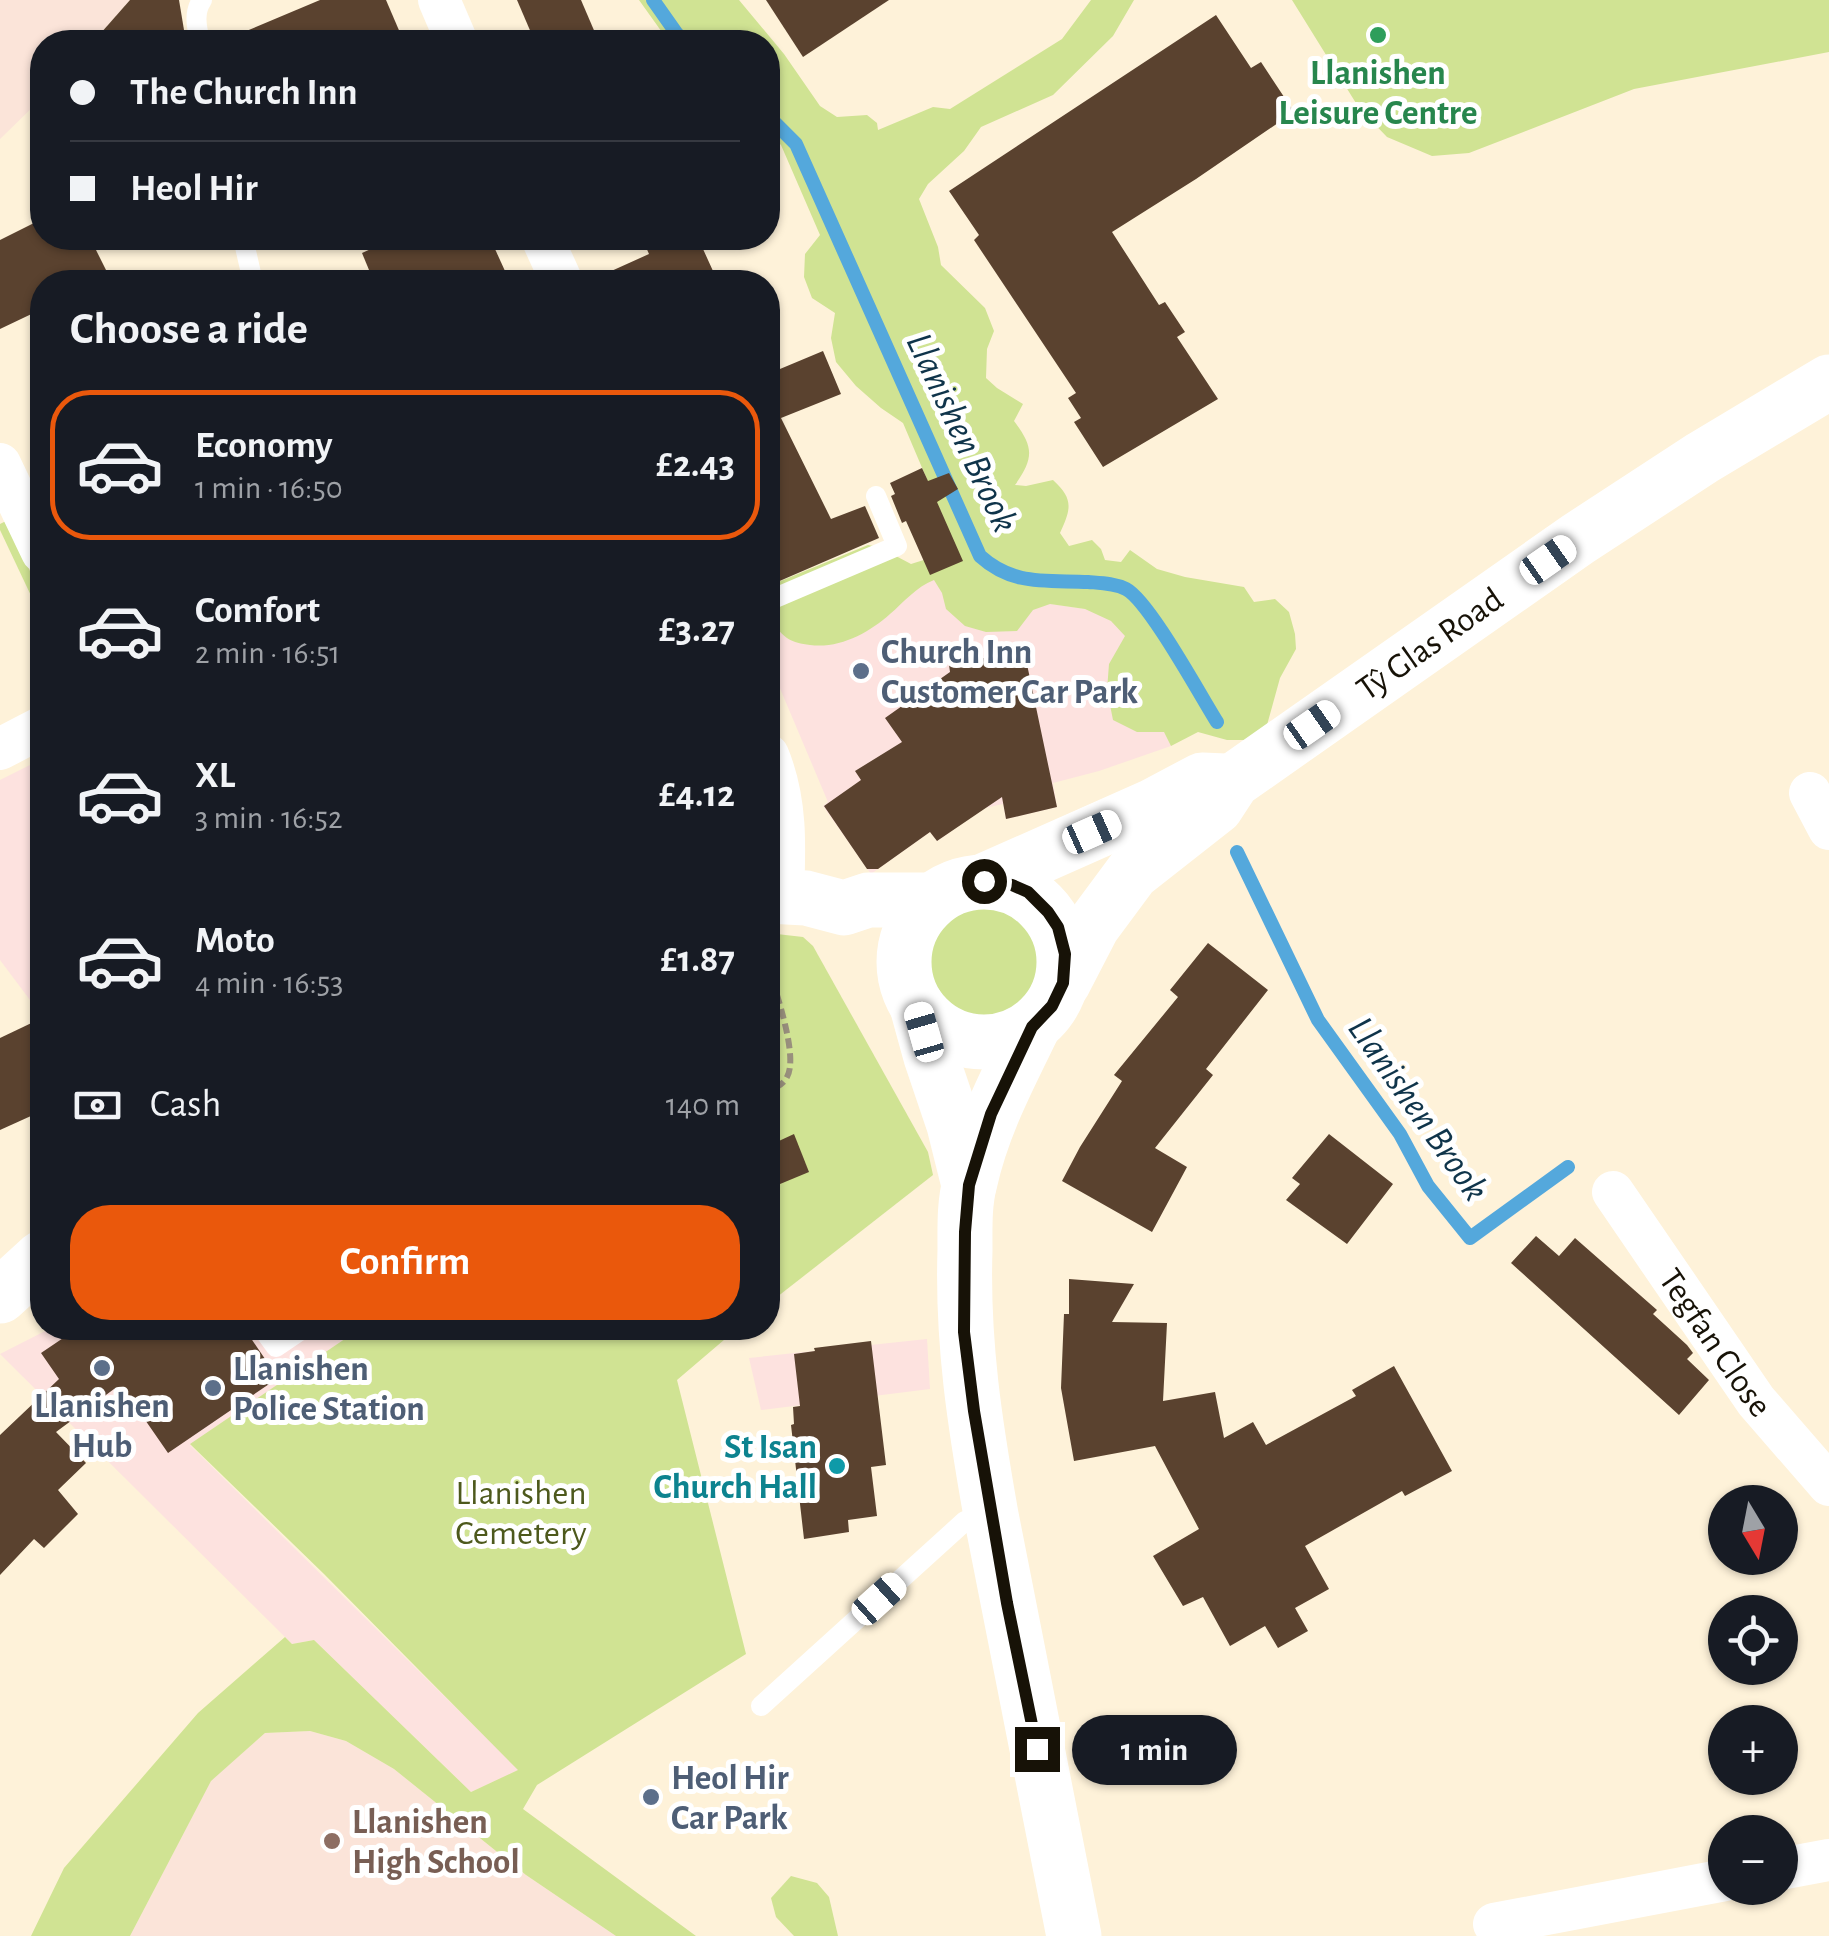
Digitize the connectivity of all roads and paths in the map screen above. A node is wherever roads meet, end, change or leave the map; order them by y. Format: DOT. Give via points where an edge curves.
graph roads {
  1 [pos="202,0"];
  2 [pos="439,0"];
  3 [pos="197,30"];
  4 [pos="452,30"];
  5 [pos="1829,382"];
  6 [pos="0,464"];
  7 [pos="876,496"];
  8 [pos="30,527"];
  9 [pos="780,596"];
  10 [pos="30,734"];
  11 [pos="0,749"];
  12 [pos="1233,781"];
  13 [pos="780,792"];
  14 [pos="780,841"];
  15 [pos="984,881"];
  16 [pos="780,896"];
  17 [pos="932,900"];
  18 [pos="844,908"];
  19 [pos="1063,983"];
  20 [pos="911,994"];
  21 [pos="780,1014"];
  22 [pos="1032,1027"];
  23 [pos="780,1085"];
  24 [pos="969,1185"];
  25 [pos="1612,1192"];
  26 [pos="30,1269"];
  27 [pos="0,1296"];
  28 [pos="1829,1485"];
  29 [pos="991,1515"];
  30 [pos="761,1706"];
  31 [pos="1829,1860"];
  32 [pos="1798,1866"];
  33 [pos="1708,1883"];
  34 [pos="1494,1924"];
  35 [pos="1074,1936"];
  1 -- 3 [label="lane"];
  2 -- 4 [label="street"];
  5 -- 12 [label="main road, Tŷ Glas Road" via="1578,539"];
  6 -- 8 [label="street"];
  7 -- 9 [label="lane" via="898,546"];
  10 -- 11 [label="street"];
  12 -- 15 [label="main road, Tŷ Glas Road" via="1202,780"];
  12 -- 19 [label="main road, Tŷ Glas Road" via="1216,807 1132,873 1092,927"];
  13 -- 14 [label="street"];
  15 -- 17 [label="main road" via="949,888"];
  15 -- 19 [label="main road" via="1028,892 1048,912 1065,954"];
  16 -- 18 [label="main road"];
  17 -- 18 [label="main road" via="868,900"];
  17 -- 20 [label="main road" via="908,932 904,954"];
  18 -- 20 [label="main road" via="871,952"];
  19 -- 22 [label="main road"];
  20 -- 22 [label="main road" via="936,1026 969,1042 991,1042"];
  20 -- 24 [label="main road"];
  21 -- 23 [label="path" via="790,1075"];
  22 -- 24 [label="main road" via="991,1114"];
  24 -- 29 [label="main road" via="964,1332"];
  25 -- 28 [label="street, Tegfan Close" via="1756,1401"];
  26 -- 27 [label="main road"];
  29 -- 30 [label="lane" via="965,1521"];
  29 -- 35 [label="main road"];
  31 -- 32 [label="street"];
  33 -- 34 [label="street"];
}
